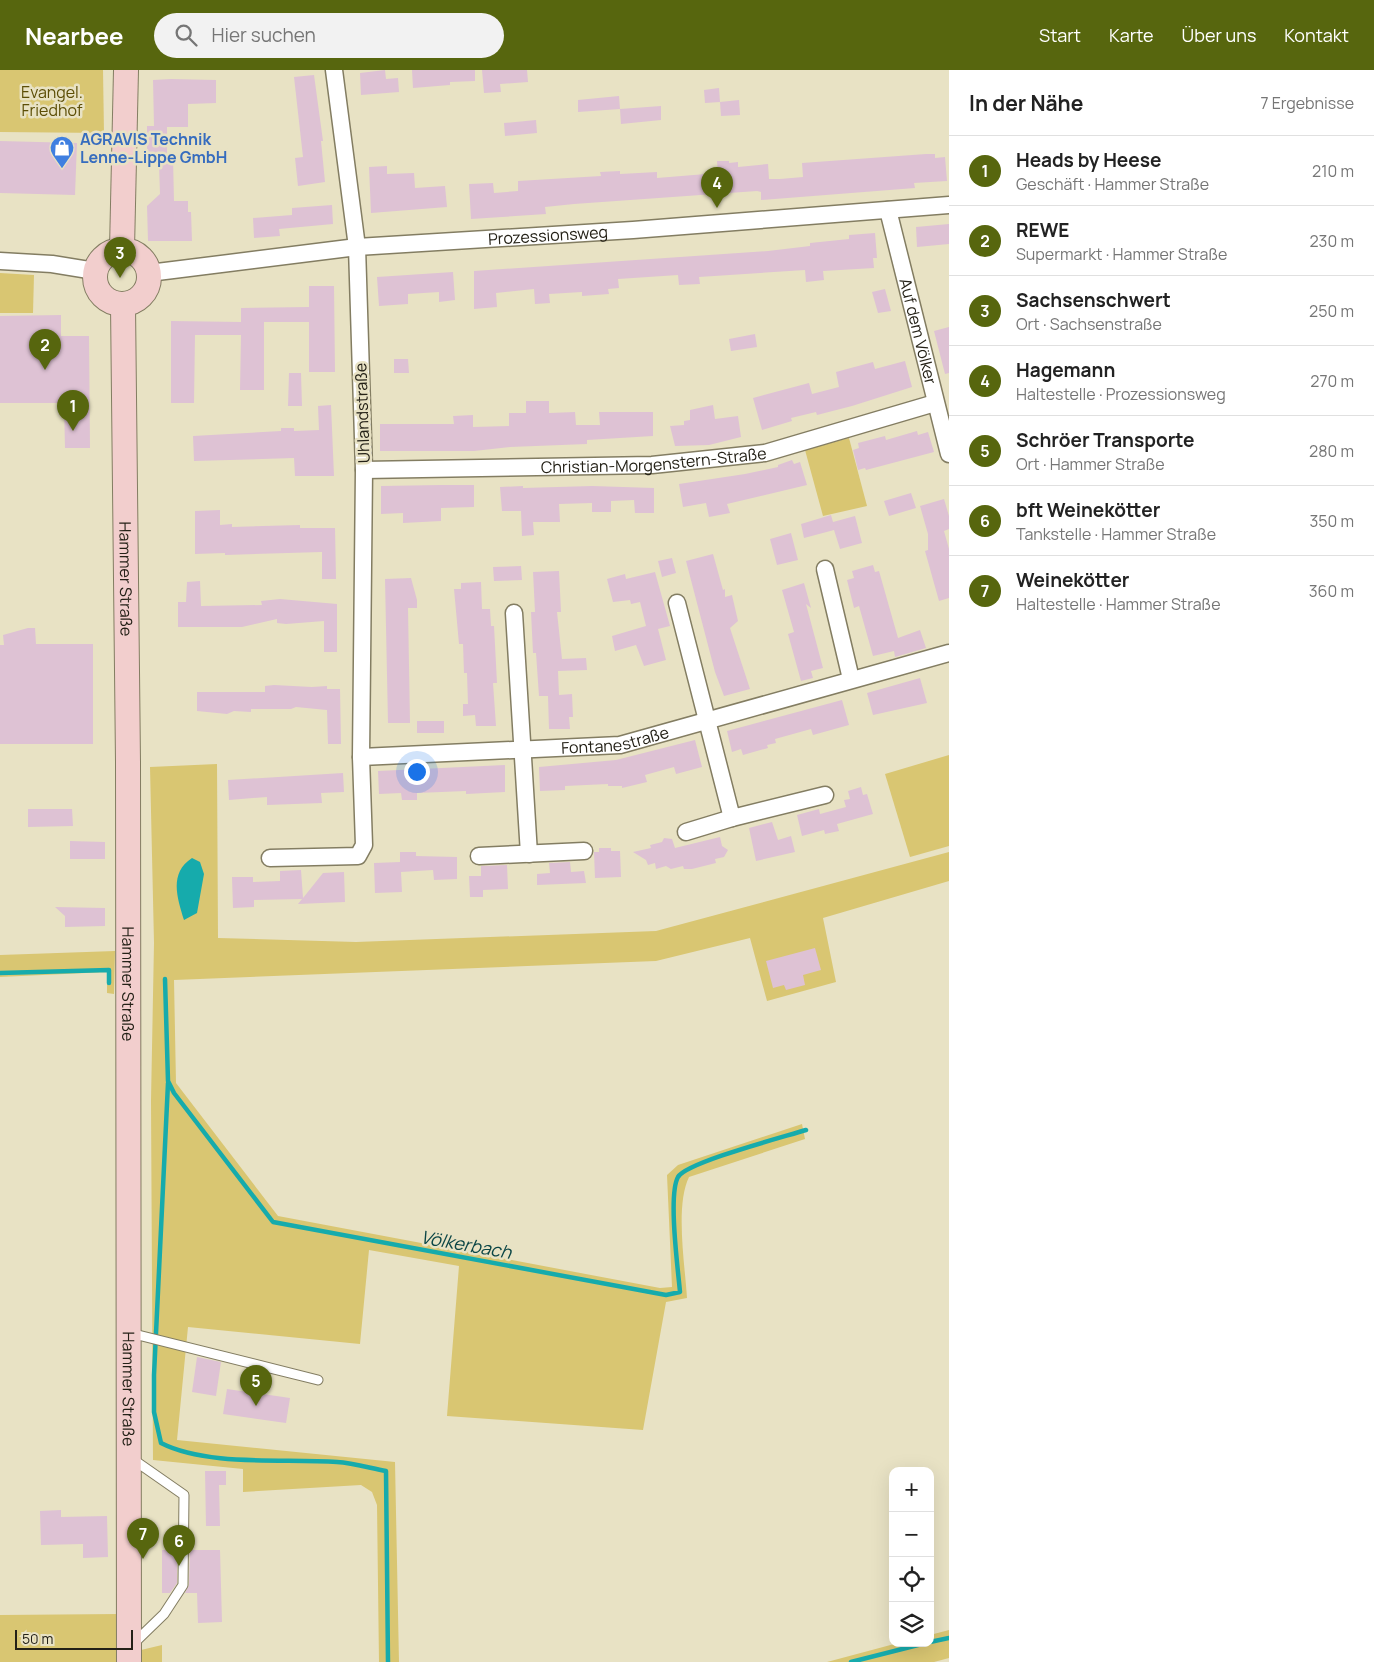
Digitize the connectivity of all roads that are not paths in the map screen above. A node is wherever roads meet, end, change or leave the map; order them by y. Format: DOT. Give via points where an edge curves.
graph roads {
  1 [pos="126,70"];
  2 [pos="334,70"];
  3 [pos="949,205"];
  4 [pos="888,210"];
  5 [pos="357,247"];
  6 [pos="122,249"];
  7 [pos="0,261"];
  8 [pos="95,271"];
  9 [pos="149,273"];
  10 [pos="123,305"];
  11 [pos="935,403"];
  12 [pos="949,454"];
  13 [pos="364,470"];
  14 [pos="825,569"];
  15 [pos="677,603"];
  16 [pos="514,613"];
  17 [pos="949,653"];
  18 [pos="851,679"];
  19 [pos="708,722"];
  20 [pos="521,748"];
  21 [pos="361,757"];
  22 [pos="824,795"];
  23 [pos="732,818"];
  24 [pos="686,832"];
  25 [pos="584,851"];
  26 [pos="529,854"];
  27 [pos="479,856"];
  28 [pos="270,858"];
  29 [pos="140,1335"];
  30 [pos="318,1380"];
  31 [pos="130,1458"];
  32 [pos="130,1654"];
  1 -- 6 [label="main road"];
  2 -- 5 [label="street, Uhlandstraße"];
  3 -- 4 [label="street, Prozessionsweg"];
  4 -- 5 [label="street, Prozessionsweg"];
  4 -- 11 [label="street, Auf dem Völker"];
  5 -- 9 [label="street, Prozessionsweg"];
  5 -- 13 [label="street, Uhlandstraße"];
  6 -- 8 [label="main road" via="105,255"];
  6 -- 9 [label="main road" via="139,255 146,262"];
  7 -- 8 [label="street"];
  8 -- 10 [label="main road" via="100,294 115,304"];
  9 -- 10 [label="main road" via="147,290 141,297"];
  10 -- 29 [label="main road, Hammer Straße" via="128,762"];
  11 -- 12 [label="street, Auf dem Völker"];
  11 -- 13 [label="street, Christian-Morgenstern-Straße" via="756,454 652,465"];
  13 -- 21 [label="street, Uhlandstraße"];
  14 -- 18 [label="street"];
  15 -- 19 [label="street"];
  16 -- 20 [label="street"];
  17 -- 18 [label="street, Fontanestraße"];
  18 -- 19 [label="street, Fontanestraße"];
  19 -- 20 [label="street, Fontanestraße" via="620,745"];
  19 -- 23 [label="street"];
  20 -- 21 [label="street, Fontanestraße"];
  20 -- 26 [label="street"];
  21 -- 28 [label="street" via="364,845 358,856"];
  22 -- 23 [label="street"];
  23 -- 24 [label="street"];
  25 -- 26 [label="street"];
  26 -- 27 [label="street"];
  29 -- 30 [label="lane"];
  29 -- 31 [label="main road, Hammer Straße"];
  31 -- 32 [label="main road, Hammer Straße"];
  31 -- 32 [label="lane" via="184,1495 183,1585 164,1614"];
}
